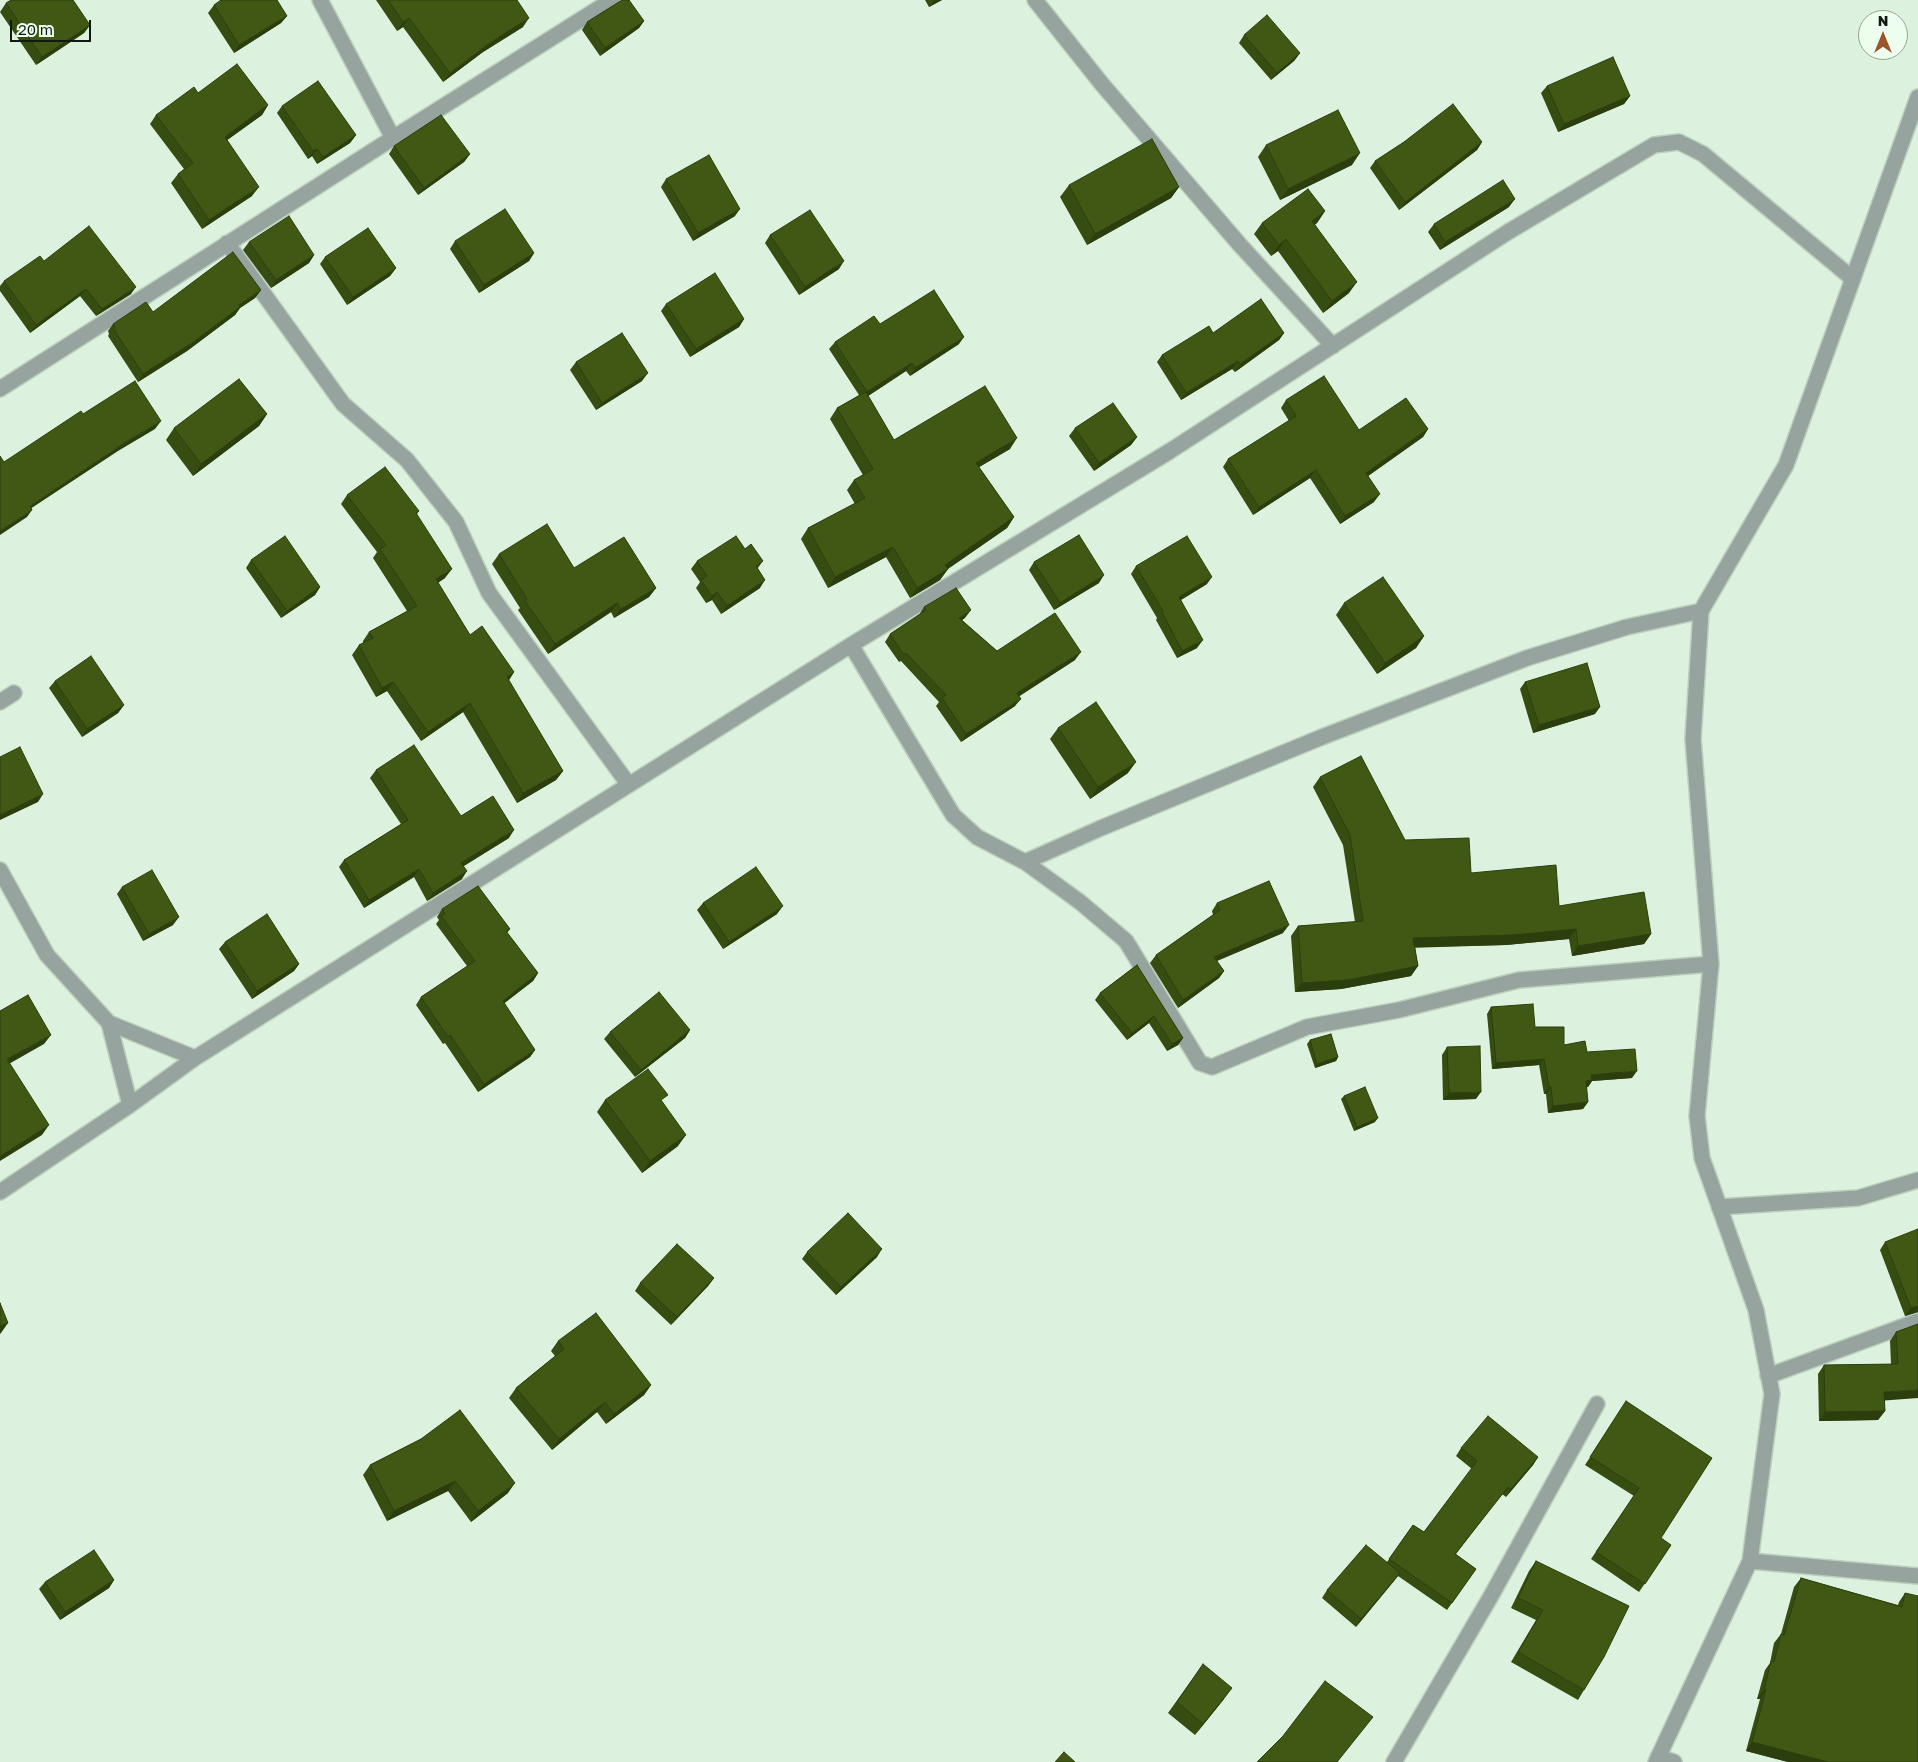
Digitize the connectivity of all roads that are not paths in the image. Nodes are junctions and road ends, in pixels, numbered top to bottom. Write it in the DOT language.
graph roads {
  1 [pos="320,0"];
  2 [pos="612,0"];
  3 [pos="1036,0"];
  4 [pos="1918,97"];
  5 [pos="392,138"];
  6 [pos="227,243"];
  7 [pos="1852,280"];
  8 [pos="1333,346"];
  9 [pos="0,389"];
  10 [pos="1701,611"];
  11 [pos="851,645"];
  12 [pos="14,693"];
  13 [pos="0,702"];
  14 [pos="629,785"];
  15 [pos="1025,862"];
  16 [pos="0,870"];
  17 [pos="1712,964"];
  18 [pos="109,1023"];
  19 [pos="195,1058"];
  20 [pos="130,1105"];
  21 [pos="1918,1180"];
  22 [pos="0,1192"];
  23 [pos="1719,1207"];
  24 [pos="1918,1320"];
  25 [pos="1768,1376"];
  26 [pos="1597,1404"];
  27 [pos="1750,1561"];
  28 [pos="1918,1576"];
  29 [pos="1657,1760"];
  30 [pos="1394,1762"];
  31 [pos="1674,1762"];
  1 -- 5 [label="street"];
  2 -- 5 [label="street"];
  3 -- 8 [label="street"];
  4 -- 7 [label="street"];
  5 -- 6 [label="street"];
  6 -- 9 [label="street"];
  6 -- 14 [label="street"];
  7 -- 8 [label="street"];
  7 -- 10 [label="street"];
  8 -- 11 [label="street"];
  10 -- 15 [label="street"];
  10 -- 17 [label="street"];
  11 -- 14 [label="street"];
  11 -- 15 [label="street"];
  12 -- 13 [label="street"];
  14 -- 19 [label="street"];
  15 -- 17 [label="street"];
  16 -- 18 [label="street"];
  17 -- 23 [label="street"];
  18 -- 19 [label="street"];
  18 -- 20 [label="street"];
  19 -- 20 [label="street"];
  20 -- 22 [label="street"];
  21 -- 23 [label="street"];
  23 -- 25 [label="street"];
  24 -- 25 [label="street"];
  25 -- 27 [label="street"];
  26 -- 30 [label="street"];
  27 -- 28 [label="street"];
  27 -- 29 [label="street"];
  29 -- 31 [label="street"];
}
